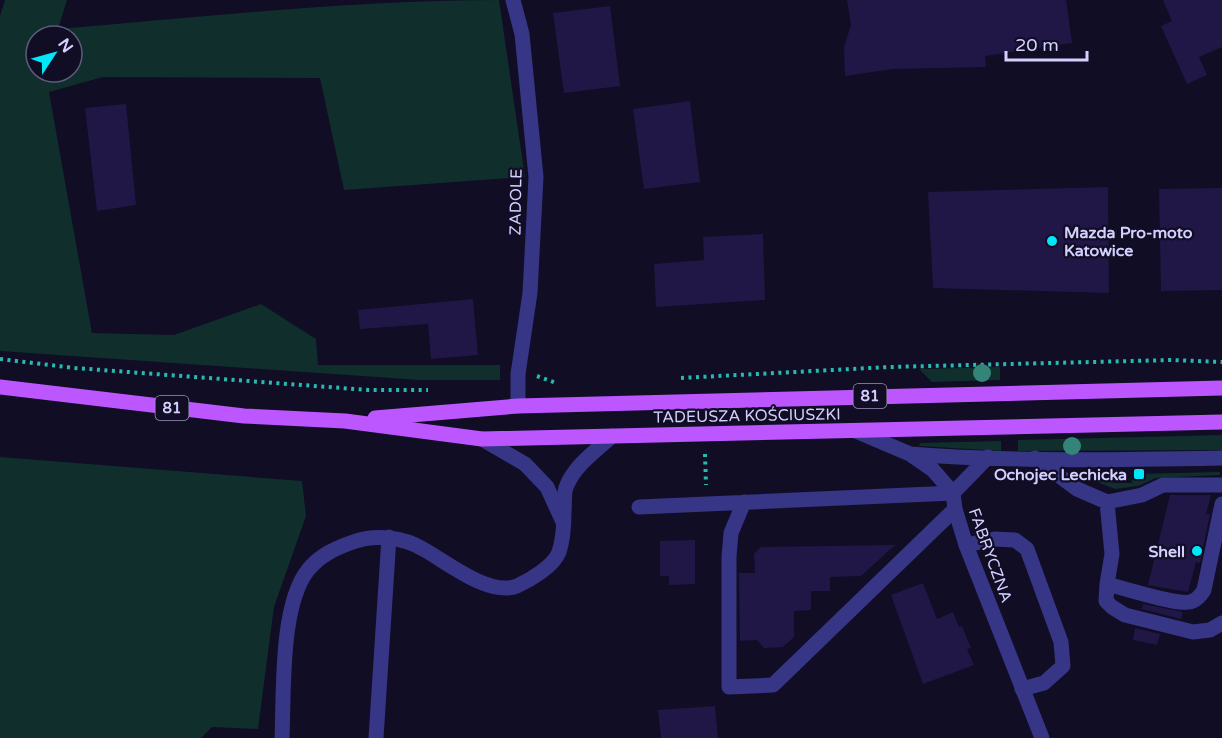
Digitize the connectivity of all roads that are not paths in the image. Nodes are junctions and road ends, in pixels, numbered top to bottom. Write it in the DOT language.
graph roads {
  1 [pos="513,0"];
  2 [pos="0,387"];
  3 [pos="1222,388"];
  4 [pos="518,406"];
  5 [pos="345,421"];
  6 [pos="1222,422"];
  7 [pos="856,430"];
  8 [pos="612,436"];
  9 [pos="482,439"];
  10 [pos="910,453"];
  11 [pos="988,457"];
  12 [pos="1035,458"];
  13 [pos="1222,458"];
  14 [pos="1222,485"];
  15 [pos="953,493"];
  16 [pos="744,502"];
  17 [pos="1107,502"];
  18 [pos="1222,504"];
  19 [pos="639,507"];
  20 [pos="955,509"];
  21 [pos="564,524"];
  22 [pos="389,537"];
  23 [pos="966,545"];
  24 [pos="1107,584"];
  25 [pos="1222,623"];
  26 [pos="1022,689"];
  27 [pos="282,738"];
  28 [pos="376,738"];
  29 [pos="1042,738"];
  1 -- 4 [label="street, ZADOLE"];
  2 -- 5 [label="main road, TADEUSZA KOŚCIUSZKI / 81"];
  3 -- 4 [label="main road, TADEUSZA KOŚCIUSZKI / 81"];
  4 -- 5 [label="main road, TADEUSZA KOŚCIUSZKI / 81"];
  5 -- 9 [label="main road, TADEUSZA KOŚCIUSZKI / 81"];
  6 -- 7 [label="main road, TADEUSZA KOŚCIUSZKI / 81"];
  7 -- 8 [label="main road, TADEUSZA KOŚCIUSZKI / 81"];
  7 -- 10 [label="street, FABRYCZNA"];
  8 -- 9 [label="main road, TADEUSZA KOŚCIUSZKI / 81"];
  8 -- 21 [label="street"];
  9 -- 21 [label="street"];
  10 -- 11 [label="street"];
  10 -- 15 [label="street, FABRYCZNA"];
  11 -- 12 [label="street"];
  11 -- 15 [label="street"];
  12 -- 13 [label="street"];
  12 -- 17 [label="street"];
  14 -- 17 [label="street"];
  15 -- 16 [label="street"];
  15 -- 20 [label="street, FABRYCZNA"];
  16 -- 19 [label="street"];
  16 -- 20 [label="street"];
  17 -- 24 [label="street"];
  18 -- 24 [label="street"];
  20 -- 23 [label="street, FABRYCZNA"];
  21 -- 22 [label="street"];
  22 -- 27 [label="street"];
  22 -- 28 [label="street"];
  23 -- 26 [label="street, FABRYCZNA"];
  23 -- 26 [label="street"];
  24 -- 25 [label="street"];
  26 -- 29 [label="street, FABRYCZNA"];
}
